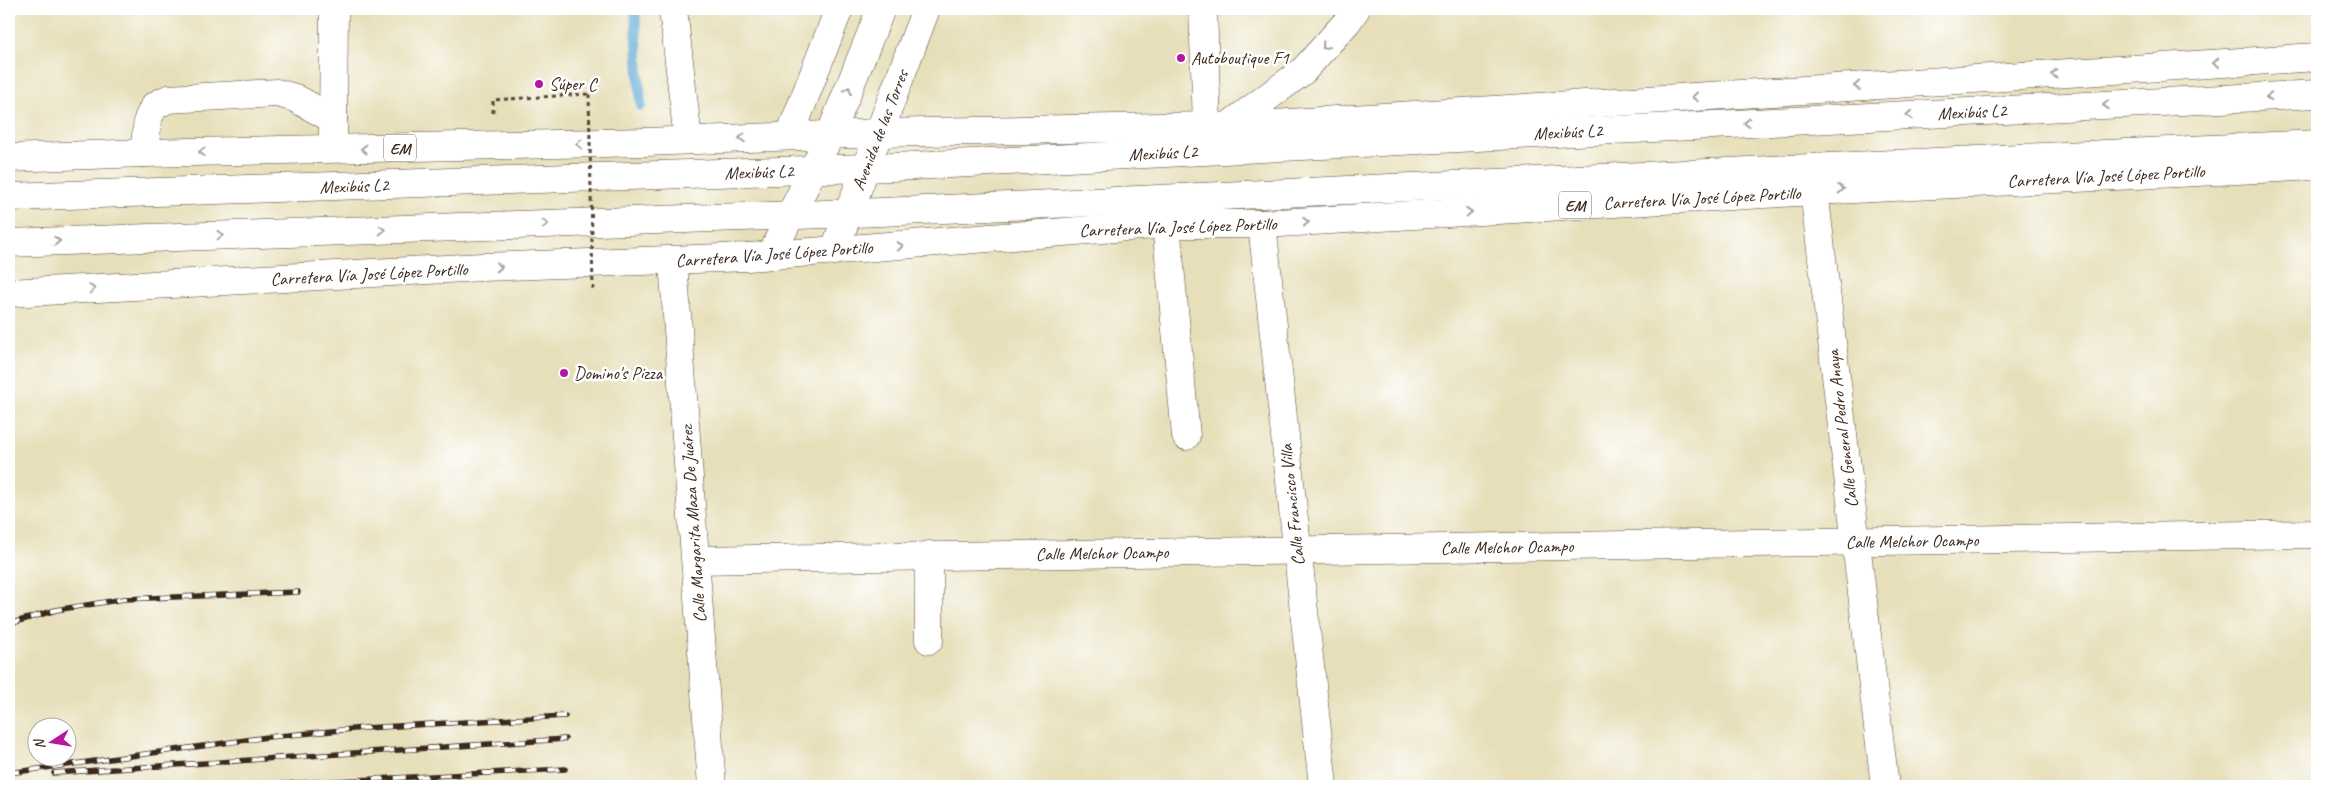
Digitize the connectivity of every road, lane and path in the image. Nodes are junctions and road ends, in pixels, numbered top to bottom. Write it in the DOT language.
graph roads {
  1 [pos="334,9"];
  2 [pos="673,9"];
  3 [pos="839,9"];
  4 [pos="881,9"];
  5 [pos="926,9"];
  6 [pos="1203,9"];
  7 [pos="1356,9"];
  8 [pos="2317,57"];
  9 [pos="2317,94"];
  10 [pos="333,119"];
  11 [pos="1217,126"];
  12 [pos="879,132"];
  13 [pos="790,135"];
  14 [pos="830,135"];
  15 [pos="688,140"];
  16 [pos="2317,144"];
  17 [pos="494,146"];
  18 [pos="332,150"];
  19 [pos="144,153"];
  20 [pos="9,158"];
  21 [pos="2317,166"];
  22 [pos="866,168"];
  23 [pos="813,170"];
  24 [pos="1814,191"];
  25 [pos="9,198"];
  26 [pos="849,213"];
  27 [pos="792,216"];
  28 [pos="1166,224"];
  29 [pos="1262,224"];
  30 [pos="9,243"];
  31 [pos="834,251"];
  32 [pos="771,255"];
  33 [pos="673,262"];
  34 [pos="593,289"];
  35 [pos="9,293"];
  36 [pos="1186,436"];
  37 [pos="2317,534"];
  38 [pos="1856,542"];
  39 [pos="1296,551"];
  40 [pos="929,555"];
  41 [pos="696,560"];
  42 [pos="929,640"];
  43 [pos="712,786"];
  44 [pos="1323,786"];
  45 [pos="1886,786"];
  1 -- 10 [label="main road"];
  2 -- 15 [label="main road"];
  3 -- 13 [label="main road"];
  14 -- 4 [label="main road, one-way"];
  5 -- 12 [label="main road, Avenida de las Torres"];
  6 -- 11 [label="main road"];
  7 -- 11 [label="main road, one-way"];
  8 -- 11 [label="main road, EM, one-way"];
  9 -- 22 [label="main road, Mexibús L2, one-way"];
  10 -- 18 [label="main road"];
  10 -- 19 [label="main road"];
  11 -- 12 [label="main road, EM"];
  12 -- 14 [label="main road, EM"];
  12 -- 22 [label="main road, Avenida de las Torres"];
  13 -- 14 [label="main road, EM"];
  13 -- 15 [label="main road, EM, one-way"];
  14 -- 23 [label="main road"];
  15 -- 17 [label="main road, EM, one-way"];
  16 -- 26 [label="main road"];
  17 -- 18 [label="main road, EM, one-way"];
  17 -- 34 [label="path, bridge"];
  18 -- 19 [label="main road, EM, one-way"];
  19 -- 20 [label="main road, EM"];
  24 -- 21 [label="main road, Carretera Vía José López Portillo / EM, one-way"];
  22 -- 23 [label="main road, Mexibús L2"];
  22 -- 26 [label="main road, Avenida de las Torres"];
  23 -- 25 [label="main road, Mexibús L2"];
  23 -- 27 [label="main road"];
  29 -- 24 [label="main road, Carretera Vía José López Portillo / EM, one-way"];
  24 -- 38 [label="main road, Calle General Pedro Anaya"];
  26 -- 27 [label="main road"];
  26 -- 31 [label="main road, Avenida de las Torres"];
  30 -- 27 [label="main road, one-way"];
  27 -- 32 [label="main road"];
  28 -- 29 [label="main road, Carretera Vía José López Portillo / EM"];
  31 -- 28 [label="main road, Carretera Vía José López Portillo / EM, one-way"];
  28 -- 36 [label="main road"];
  29 -- 39 [label="main road, Calle Francisco Villa"];
  31 -- 32 [label="main road, Carretera Vía José López Portillo / EM"];
  32 -- 33 [label="main road, Carretera Vía José López Portillo / EM"];
  35 -- 33 [label="main road, Carretera Vía José López Portillo / EM, one-way"];
  33 -- 41 [label="main road, Calle Margarita Maza De Juárez"];
  37 -- 38 [label="main road, Calle Melchor Ocampo"];
  38 -- 39 [label="main road, Calle Melchor Ocampo"];
  38 -- 45 [label="main road, Calle General Pedro Anaya"];
  39 -- 40 [label="main road, Calle Melchor Ocampo"];
  39 -- 44 [label="main road, Calle Francisco Villa"];
  40 -- 41 [label="main road, Calle Melchor Ocampo"];
  40 -- 42 [label="main road"];
  41 -- 43 [label="main road, Calle Margarita Maza De Juárez"];
}
